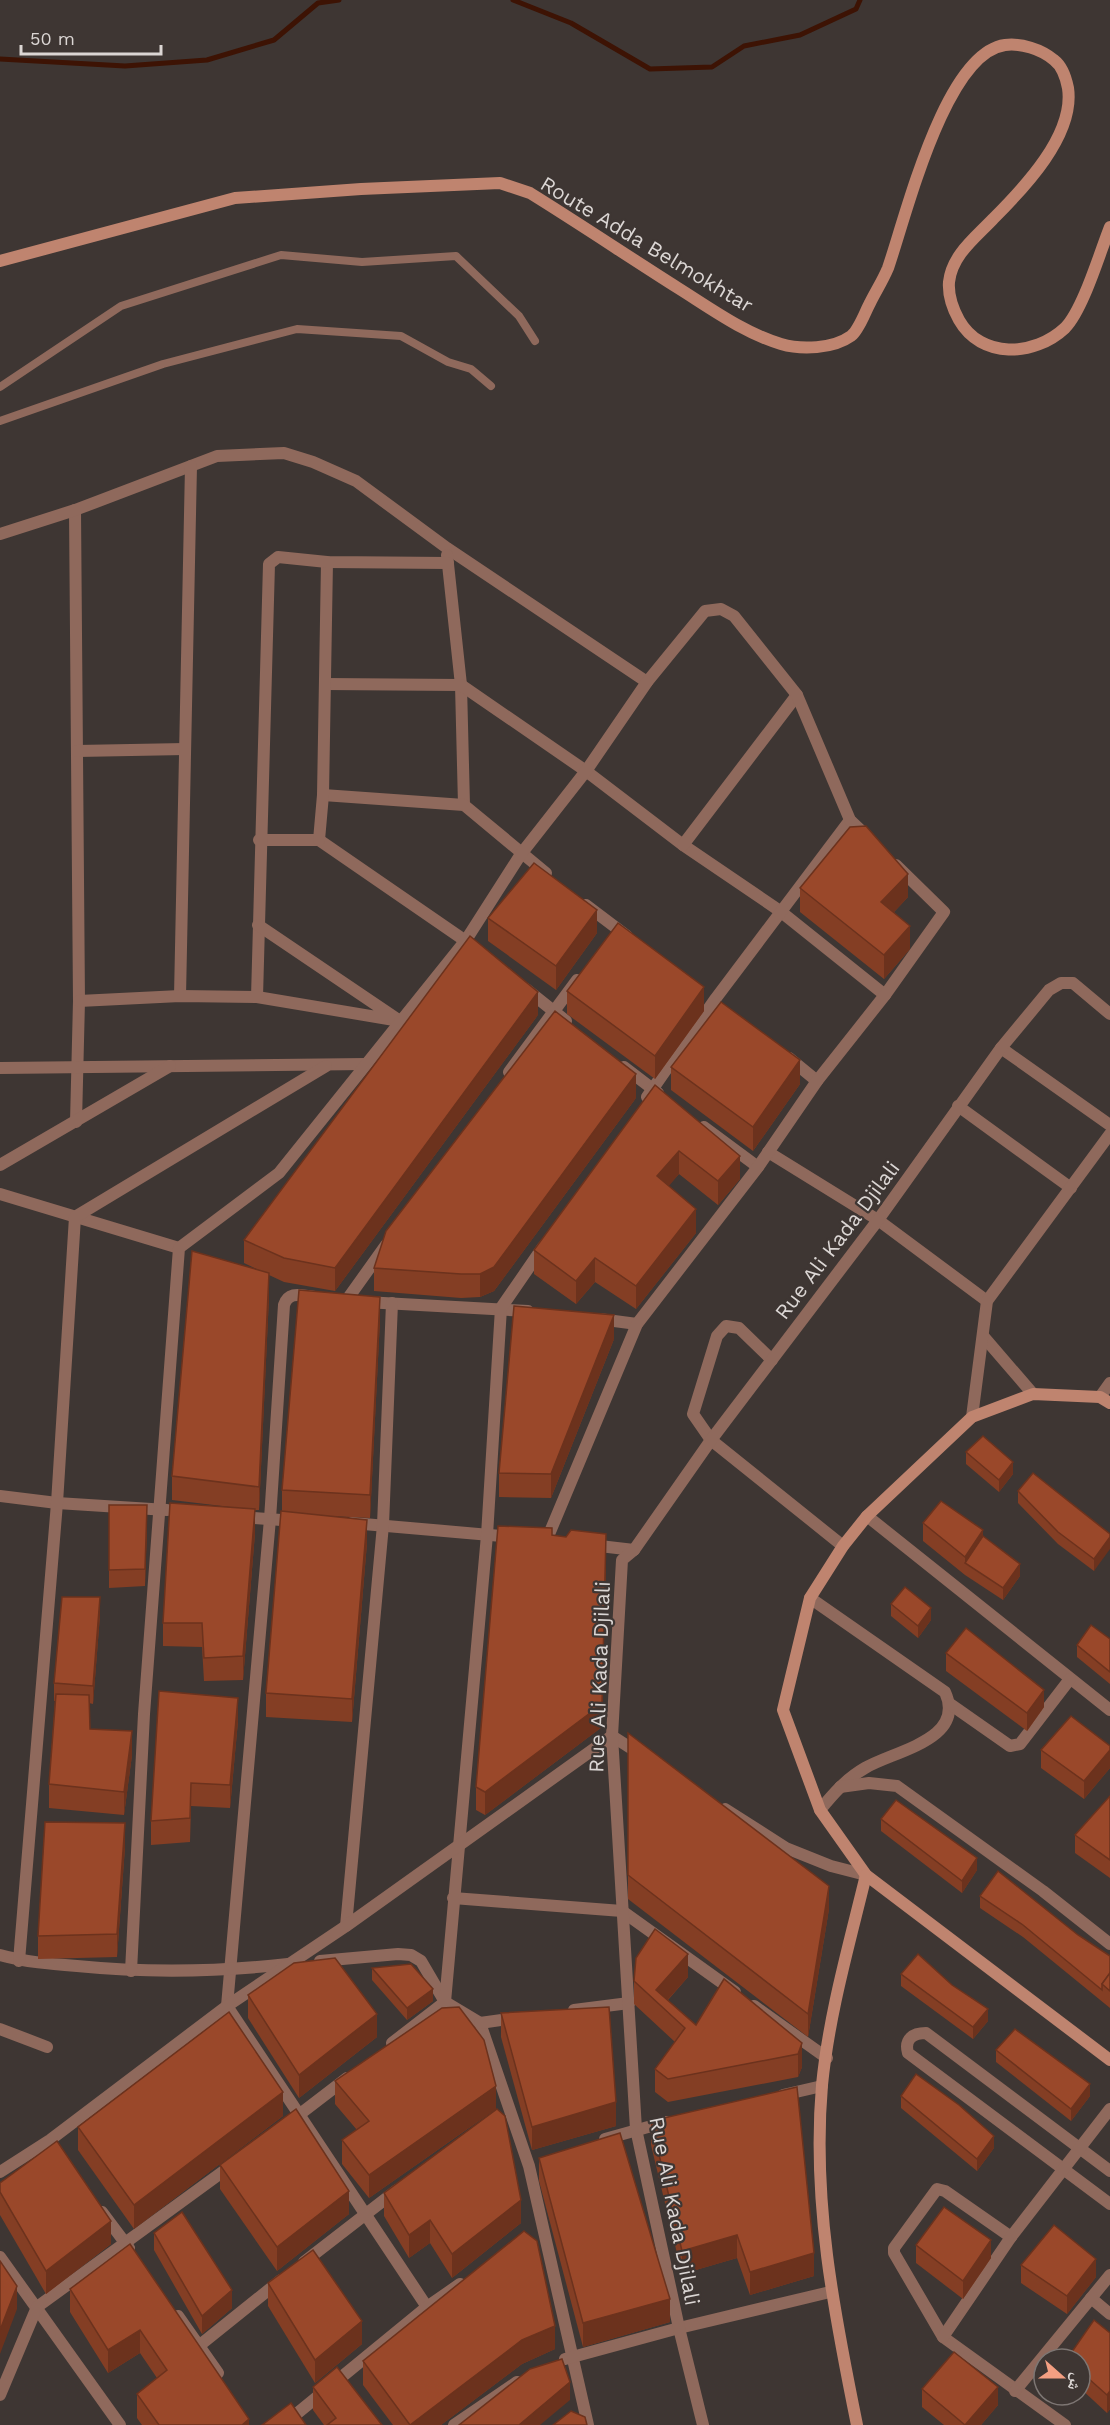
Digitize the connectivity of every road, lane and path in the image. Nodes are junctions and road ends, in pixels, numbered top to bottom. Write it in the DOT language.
graph roads {
  1 [pos="1110,227"];
  2 [pos="0,261"];
  3 [pos="535,341"];
  4 [pos="491,386"];
  5 [pos="0,387"];
  6 [pos="0,421"];
  7 [pos="191,466"];
  8 [pos="75,510"];
  9 [pos="0,534"];
  10 [pos="447,548"];
  11 [pos="327,562"];
  12 [pos="448,563"];
  13 [pos="646,682"];
  14 [pos="325,684"];
  15 [pos="461,685"];
  16 [pos="797,694"];
  17 [pos="185,749"];
  18 [pos="77,751"];
  19 [pos="585,771"];
  20 [pos="323,795"];
  21 [pos="464,805"];
  22 [pos="850,820"];
  23 [pos="260,840"];
  24 [pos="319,840"];
  25 [pos="683,845"];
  26 [pos="521,854"];
  27 [pos="556,881"];
  28 [pos="573,895"];
  29 [pos="780,911"];
  30 [pos="258,925"];
  31 [pos="466,940"];
  32 [pos="634,941"];
  33 [pos="483,954"];
  34 [pos="588,965"];
  35 [pos="518,982"];
  36 [pos="885,995"];
  37 [pos="180,996"];
  38 [pos="257,997"];
  39 [pos="79,1001"];
  40 [pos="553,1010"];
  41 [pos="1110,1014"];
  42 [pos="400,1021"];
  43 [pos="580,1032"];
  44 [pos="1000,1047"];
  45 [pos="780,1050"];
  46 [pos="616,1061"];
  47 [pos="174,1064"];
  48 [pos="366,1064"];
  49 [pos="326,1066"];
  50 [pos="0,1068"];
  51 [pos="76,1069"];
  52 [pos="505,1078"];
  53 [pos="817,1080"];
  54 [pos="652,1089"];
  55 [pos="672,1103"];
  56 [pos="958,1106"];
  57 [pos="639,1108"];
  58 [pos="691,1118"];
  59 [pos="76,1122"];
  60 [pos="1110,1125"];
  61 [pos="1110,1134"];
  62 [pos="768,1152"];
  63 [pos="0,1165"];
  64 [pos="758,1167"];
  65 [pos="1071,1188"];
  66 [pos="0,1194"];
  67 [pos="75,1217"];
  68 [pos="878,1220"];
  69 [pos="554,1232"];
  70 [pos="394,1234"];
  71 [pos="179,1248"];
  72 [pos="335,1300"];
  73 [pos="987,1302"];
  74 [pos="392,1304"];
  75 [pos="501,1308"];
  76 [pos="546,1313"];
  77 [pos="580,1317"];
  78 [pos="637,1324"];
  79 [pos="983,1336"];
  80 [pos="772,1360"];
  81 [pos="1110,1383"];
  82 [pos="1033,1394"];
  83 [pos="1105,1400"];
  84 [pos="972,1417"];
  85 [pos="711,1440"];
  86 [pos="0,1496"];
  87 [pos="57,1503"];
  88 [pos="160,1510"];
  89 [pos="182,1512"];
  90 [pos="226,1515"];
  91 [pos="867,1516"];
  92 [pos="270,1519"];
  93 [pos="304,1521"];
  94 [pos="338,1523"];
  95 [pos="383,1525"];
  96 [pos="487,1535"];
  97 [pos="579,1543"];
  98 [pos="843,1546"];
  99 [pos="634,1550"];
  100 [pos="810,1598"];
  101 [pos="1070,1679"];
  102 [pos="950,1704"];
  103 [pos="1110,1710"];
  104 [pos="612,1736"];
  105 [pos="651,1761"];
  106 [pos="839,1787"];
  107 [pos="718,1804"];
  108 [pos="820,1810"];
  109 [pos="458,1845"];
  110 [pos="866,1875"];
  111 [pos="453,1898"];
  112 [pos="622,1911"];
  113 [pos="346,1926"];
  114 [pos="1107,1936"];
  115 [pos="0,1955"];
  116 [pos="20,1961"];
  117 [pos="291,1963"];
  118 [pos="131,1971"];
  119 [pos="231,1971"];
  120 [pos="445,2001"];
  121 [pos="629,2003"];
  122 [pos="227,2006"];
  123 [pos="560,2012"];
  124 [pos="526,2017"];
  125 [pos="480,2023"];
  126 [pos="0,2029"];
  127 [pos="47,2047"];
  128 [pos="381,2051"];
  129 [pos="827,2058"];
  130 [pos="1110,2060"];
  131 [pos="354,2073"];
  132 [pos="822,2086"];
  133 [pos="776,2097"];
  134 [pos="1110,2109"];
  135 [pos="300,2115"];
  136 [pos="682,2118"];
  137 [pos="636,2129"];
  138 [pos="272,2135"];
  139 [pos="593,2144"];
  140 [pos="1081,2148"];
  141 [pos="245,2156"];
  142 [pos="1064,2168"];
  143 [pos="1110,2171"];
  144 [pos="0,2172"];
  145 [pos="404,2185"];
  146 [pos="1110,2204"];
  147 [pos="98,2206"];
  148 [pos="366,2212"];
  149 [pos="1011,2236"];
  150 [pos="125,2243"];
  151 [pos="0,2257"];
  152 [pos="139,2262"];
  153 [pos="475,2274"];
  154 [pos="1110,2275"];
  155 [pos="830,2292"];
  156 [pos="1091,2298"];
  157 [pos="37,2307"];
  158 [pos="427,2307"];
  159 [pos="173,2308"];
  160 [pos="1110,2314"];
  161 [pos="679,2328"];
  162 [pos="943,2337"];
  163 [pos="200,2345"];
  164 [pos="572,2357"];
  165 [pos="553,2365"];
  166 [pos="525,2377"];
  167 [pos="225,2385"];
  168 [pos="1015,2391"];
  169 [pos="0,2395"];
  170 [pos="120,2425"];
  171 [pos="284,2425"];
  172 [pos="453,2425"];
  173 [pos="588,2425"];
  174 [pos="704,2425"];
  175 [pos="857,2425"];
  176 [pos="1065,2425"];
  1 -- 2 [label="main road, Route Adda Belmokhtar"];
  3 -- 5 [label="lane"];
  4 -- 6 [label="lane"];
  7 -- 8 [label="street"];
  7 -- 10 [label="street"];
  7 -- 17 [label="street"];
  8 -- 9 [label="street"];
  8 -- 18 [label="street"];
  10 -- 12 [label="street"];
  10 -- 13 [label="street"];
  11 -- 12 [label="street"];
  11 -- 14 [label="street"];
  11 -- 23 [label="street"];
  12 -- 15 [label="street"];
  13 -- 16 [label="street"];
  13 -- 19 [label="street"];
  14 -- 15 [label="street"];
  14 -- 20 [label="street"];
  15 -- 19 [label="street"];
  15 -- 21 [label="street"];
  16 -- 22 [label="street"];
  16 -- 25 [label="street"];
  17 -- 18 [label="street"];
  17 -- 37 [label="street"];
  18 -- 39 [label="street"];
  19 -- 25 [label="street"];
  19 -- 26 [label="street"];
  20 -- 21 [label="street"];
  20 -- 24 [label="street"];
  21 -- 26 [label="street"];
  22 -- 29 [label="street"];
  22 -- 36 [label="street"];
  23 -- 24 [label="street"];
  23 -- 30 [label="street"];
  24 -- 31 [label="street"];
  25 -- 29 [label="street"];
  26 -- 27 [label="street"];
  26 -- 31 [label="street"];
  28 -- 32 [label="street"];
  29 -- 36 [label="street"];
  29 -- 54 [label="street"];
  30 -- 38 [label="street"];
  30 -- 42 [label="street"];
  31 -- 33 [label="street"];
  31 -- 42 [label="street"];
  34 -- 40 [label="street"];
  35 -- 40 [label="street"];
  36 -- 53 [label="street"];
  37 -- 38 [label="street"];
  37 -- 39 [label="street"];
  38 -- 42 [label="street"];
  39 -- 51 [label="street"];
  40 -- 43 [label="street"];
  40 -- 52 [label="street"];
  41 -- 44 [label="street, Rue Ali Kada Djilali"];
  42 -- 48 [label="street"];
  44 -- 56 [label="street, Rue Ali Kada Djilali"];
  44 -- 60 [label="street"];
  45 -- 53 [label="street"];
  46 -- 54 [label="street"];
  47 -- 49 [label="street"];
  47 -- 51 [label="street"];
  47 -- 59 [label="street"];
  48 -- 49 [label="street"];
  48 -- 71 [label="street"];
  49 -- 67 [label="street"];
  50 -- 51 [label="street"];
  51 -- 59 [label="street"];
  53 -- 62 [label="street"];
  54 -- 55 [label="street"];
  54 -- 57 [label="street"];
  56 -- 65 [label="street"];
  56 -- 68 [label="street, Rue Ali Kada Djilali"];
  58 -- 64 [label="street"];
  59 -- 63 [label="street"];
  61 -- 65 [label="street"];
  62 -- 64 [label="street"];
  62 -- 68 [label="street"];
  64 -- 78 [label="street"];
  65 -- 73 [label="street"];
  66 -- 67 [label="street"];
  67 -- 71 [label="street"];
  67 -- 87 [label="street"];
  68 -- 73 [label="street"];
  68 -- 80 [label="street, Rue Ali Kada Djilali"];
  69 -- 75 [label="street"];
  70 -- 72 [label="street"];
  71 -- 88 [label="street"];
  72 -- 74 [label="street"];
  72 -- 92 [label="street"];
  73 -- 79 [label="street"];
  74 -- 75 [label="street"];
  74 -- 95 [label="street"];
  75 -- 76 [label="street"];
  75 -- 96 [label="street"];
  77 -- 78 [label="street"];
  78 -- 96 [label="street"];
  79 -- 82 [label="street"];
  79 -- 84 [label="street"];
  80 -- 85 [label="street, Rue Ali Kada Djilali"];
  80 -- 85 [label="street"];
  81 -- 83 [label="street"];
  82 -- 83 [label="main road"];
  82 -- 84 [label="main road"];
  84 -- 91 [label="main road"];
  85 -- 98 [label="street"];
  85 -- 99 [label="street, Rue Ali Kada Djilali"];
  86 -- 87 [label="street"];
  87 -- 88 [label="street"];
  87 -- 116 [label="street"];
  88 -- 89 [label="street"];
  88 -- 118 [label="street"];
  90 -- 92 [label="street"];
  91 -- 98 [label="main road"];
  91 -- 101 [label="street"];
  92 -- 93 [label="street"];
  92 -- 119 [label="street"];
  94 -- 95 [label="street"];
  95 -- 96 [label="street"];
  95 -- 113 [label="street"];
  96 -- 109 [label="street"];
  97 -- 99 [label="street"];
  98 -- 100 [label="main road"];
  99 -- 104 [label="street, Rue Ali Kada Djilali"];
  100 -- 102 [label="street"];
  100 -- 108 [label="main road"];
  101 -- 102 [label="street"];
  101 -- 103 [label="street"];
  102 -- 106 [label="street"];
  104 -- 105 [label="street"];
  104 -- 109 [label="street"];
  104 -- 112 [label="street, Rue Ali Kada Djilali"];
  106 -- 108 [label="street"];
  106 -- 114 [label="street"];
  107 -- 110 [label="street"];
  108 -- 110 [label="main road"];
  109 -- 111 [label="street"];
  109 -- 113 [label="street"];
  110 -- 129 [label="main road"];
  110 -- 130 [label="main road"];
  111 -- 112 [label="street"];
  111 -- 120 [label="street"];
  112 -- 121 [label="street, Rue Ali Kada Djilali"];
  112 -- 129 [label="street"];
  113 -- 117 [label="street"];
  115 -- 116 [label="street"];
  116 -- 118 [label="street"];
  117 -- 119 [label="street"];
  117 -- 120 [label="street"];
  117 -- 122 [label="street"];
  118 -- 119 [label="street"];
  119 -- 122 [label="street"];
  120 -- 125 [label="street"];
  120 -- 128 [label="street"];
  121 -- 123 [label="street"];
  121 -- 137 [label="street, Rue Ali Kada Djilali"];
  122 -- 135 [label="street"];
  122 -- 144 [label="street"];
  124 -- 125 [label="street"];
  125 -- 164 [label="street"];
  126 -- 127 [label="street"];
  129 -- 132 [label="main road"];
  131 -- 135 [label="street"];
  132 -- 133 [label="street"];
  132 -- 155 [label="main road"];
  134 -- 140 [label="street"];
  135 -- 138 [label="street"];
  135 -- 148 [label="street"];
  136 -- 137 [label="street"];
  137 -- 139 [label="street"];
  137 -- 161 [label="street, Rue Ali Kada Djilali"];
  140 -- 142 [label="street"];
  140 -- 142 [label="street"];
  140 -- 143 [label="street"];
  141 -- 150 [label="street"];
  142 -- 146 [label="street"];
  142 -- 149 [label="street"];
  145 -- 148 [label="street"];
  147 -- 150 [label="street"];
  148 -- 158 [label="street"];
  148 -- 163 [label="street"];
  149 -- 162 [label="street"];
  149 -- 162 [label="street"];
  150 -- 152 [label="street"];
  150 -- 157 [label="street"];
  151 -- 157 [label="street"];
  153 -- 158 [label="street"];
  154 -- 156 [label="street"];
  155 -- 161 [label="street"];
  155 -- 175 [label="main road"];
  156 -- 160 [label="street"];
  156 -- 168 [label="street"];
  157 -- 169 [label="street"];
  157 -- 170 [label="street"];
  158 -- 171 [label="street"];
  159 -- 163 [label="street"];
  161 -- 164 [label="street"];
  161 -- 174 [label="street, Rue Ali Kada Djilali"];
  162 -- 168 [label="street"];
  163 -- 167 [label="street"];
  164 -- 165 [label="street"];
  164 -- 173 [label="street"];
  166 -- 172 [label="street"];
  168 -- 176 [label="street"];
}
